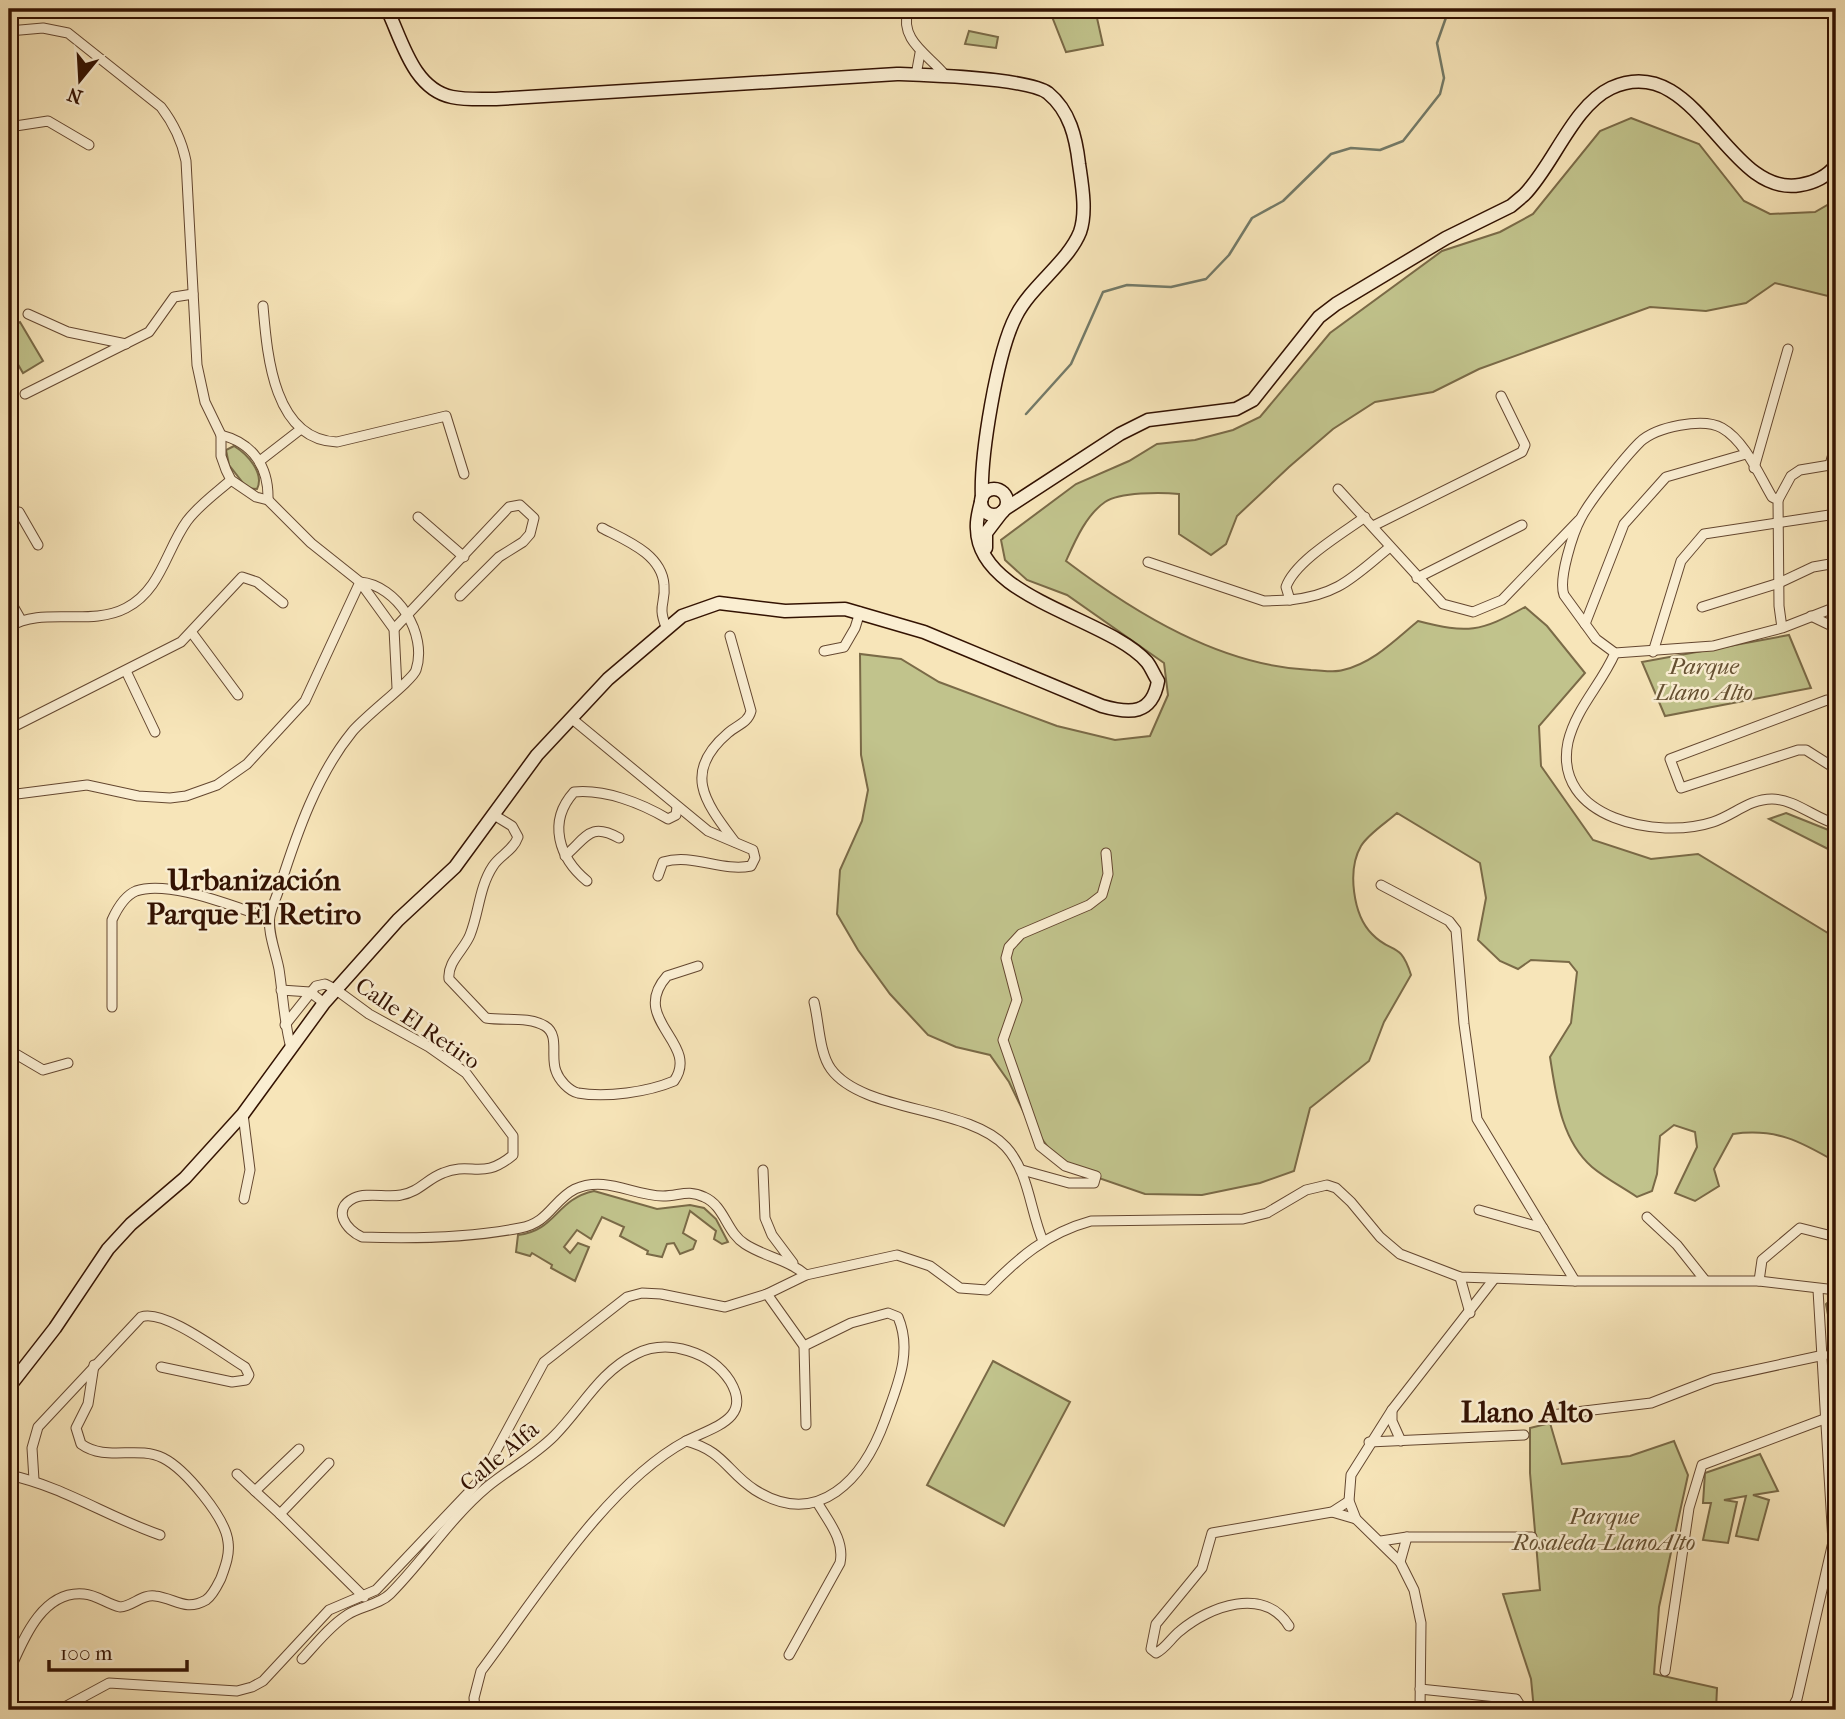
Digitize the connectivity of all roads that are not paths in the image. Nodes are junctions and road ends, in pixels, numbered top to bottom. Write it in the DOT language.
graph roads {
  1 [pos="387,9"];
  2 [pos="908,9"];
  3 [pos="9,31"];
  4 [pos="920,53"];
  5 [pos="916,75"];
  6 [pos="945,75"];
  7 [pos="9,127"];
  8 [pos="89,145"];
  9 [pos="1836,164"];
  10 [pos="193,294"];
  11 [pos="263,306"];
  12 [pos="28,314"];
  13 [pos="127,344"];
  14 [pos="1788,349"];
  15 [pos="25,394"];
  16 [pos="1501,396"];
  17 [pos="301,429"];
  18 [pos="221,435"];
  19 [pos="1836,443"];
  20 [pos="986,448"];
  21 [pos="1746,454"];
  22 [pos="261,460"];
  23 [pos="1833,464"];
  24 [pos="1754,468"];
  25 [pos="464,474"];
  26 [pos="231,480"];
  27 [pos="1338,489"];
  28 [pos="1001,492"];
  29 [pos="1026,497"];
  30 [pos="268,500"];
  31 [pos="982,500"];
  32 [pos="1778,500"];
  33 [pos="1004,510"];
  34 [pos="1836,514"];
  35 [pos="9,515"];
  36 [pos="418,517"];
  37 [pos="1365,517"];
  38 [pos="1581,519"];
  39 [pos="1779,521"];
  40 [pos="1522,525"];
  41 [pos="1373,526"];
  42 [pos="602,528"];
  43 [pos="38,545"];
  44 [pos="1390,547"];
  45 [pos="986,555"];
  46 [pos="464,556"];
  47 [pos="1148,562"];
  48 [pos="1836,564"];
  49 [pos="1417,578"];
  50 [pos="360,582"];
  51 [pos="1779,583"];
  52 [pos="460,596"];
  53 [pos="9,599"];
  54 [pos="1290,600"];
  55 [pos="283,603"];
  56 [pos="1702,607"];
  57 [pos="1836,607"];
  58 [pos="860,612"];
  59 [pos="408,615"];
  60 [pos="1811,616"];
  61 [pos="20,621"];
  62 [pos="1585,624"];
  63 [pos="9,626"];
  64 [pos="666,627"];
  65 [pos="1782,628"];
  66 [pos="1836,628"];
  67 [pos="394,629"];
  68 [pos="192,633"];
  69 [pos="730,636"];
  70 [pos="824,651"];
  71 [pos="1653,652"];
  72 [pos="1615,653"];
  73 [pos="126,671"];
  74 [pos="397,688"];
  75 [pos="238,695"];
  76 [pos="1836,702"];
  77 [pos="571,718"];
  78 [pos="9,729"];
  79 [pos="155,732"];
  80 [pos="1836,769"];
  81 [pos="9,794"];
  82 [pos="677,807"];
  83 [pos="494,815"];
  84 [pos="1836,824"];
  85 [pos="619,838"];
  86 [pos="735,842"];
  87 [pos="1106,853"];
  88 [pos="565,856"];
  89 [pos="658,876"];
  90 [pos="587,881"];
  91 [pos="1381,885"];
  92 [pos="269,918"];
  93 [pos="698,966"];
  94 [pos="281,989"];
  95 [pos="335,989"];
  96 [pos="310,992"];
  97 [pos="814,1002"];
  98 [pos="324,1003"];
  99 [pos="112,1007"];
  100 [pos="285,1025"];
  101 [pos="291,1048"];
  102 [pos="9,1050"];
  103 [pos="68,1063"];
  104 [pos="243,1114"];
  105 [pos="763,1170"];
  106 [pos="1022,1170"];
  107 [pos="244,1199"];
  108 [pos="1479,1210"];
  109 [pos="1647,1217"];
  110 [pos="1543,1228"];
  111 [pos="1836,1237"];
  112 [pos="1043,1241"];
  113 [pos="794,1265"];
  114 [pos="806,1275"];
  115 [pos="1460,1277"];
  116 [pos="1494,1279"];
  117 [pos="1704,1279"];
  118 [pos="1575,1281"];
  119 [pos="1759,1281"];
  120 [pos="1818,1290"];
  121 [pos="1836,1290"];
  122 [pos="767,1294"];
  123 [pos="1470,1313"];
  124 [pos="804,1346"];
  125 [pos="1824,1355"];
  126 [pos="94,1365"];
  127 [pos="161,1367"];
  128 [pos="9,1387"];
  129 [pos="1392,1410"];
  130 [pos="1551,1416"];
  131 [pos="1827,1418"];
  132 [pos="806,1425"];
  133 [pos="1524,1435"];
  134 [pos="687,1441"];
  135 [pos="1401,1441"];
  136 [pos="1369,1442"];
  137 [pos="299,1449"];
  138 [pos="329,1463"];
  139 [pos="237,1474"];
  140 [pos="9,1475"];
  141 [pos="34,1480"];
  142 [pos="255,1491"];
  143 [pos="1349,1501"];
  144 [pos="817,1502"];
  145 [pos="1332,1512"];
  146 [pos="280,1514"];
  147 [pos="1356,1519"];
  148 [pos="160,1535"];
  149 [pos="1407,1537"];
  150 [pos="1532,1537"];
  151 [pos="1381,1541"];
  152 [pos="1400,1562"];
  153 [pos="364,1597"];
  154 [pos="1289,1626"];
  155 [pos="789,1655"];
  156 [pos="302,1659"];
  157 [pos="9,1671"];
  158 [pos="1665,1671"];
  159 [pos="1420,1689"];
  160 [pos="59,1710"];
  161 [pos="475,1710"];
  162 [pos="1420,1710"];
  163 [pos="1523,1710"];
  164 [pos="1791,1710"];
  1 -- 5 [label="street"];
  2 -- 4 [label="street"];
  3 -- 10 [label="street"];
  4 -- 5 [label="street"];
  4 -- 6 [label="street"];
  5 -- 6 [label="street"];
  6 -- 20 [label="street"];
  7 -- 8 [label="street"];
  9 -- 29 [label="street"];
  10 -- 13 [label="street"];
  10 -- 18 [label="street"];
  11 -- 17 [label="street"];
  12 -- 13 [label="street"];
  13 -- 15 [label="street"];
  14 -- 24 [label="street"];
  16 -- 41 [label="street"];
  17 -- 22 [label="street"];
  17 -- 25 [label="street"];
  18 -- 22 [label="street"];
  18 -- 26 [label="street"];
  19 -- 23 [label="street"];
  20 -- 28 [label="street"];
  20 -- 31 [label="street"];
  21 -- 24 [label="street"];
  21 -- 38 [label="street"];
  21 -- 62 [label="street"];
  22 -- 30 [label="street"];
  23 -- 32 [label="street"];
  24 -- 32 [label="street"];
  26 -- 30 [label="street"];
  26 -- 61 [label="street"];
  27 -- 37 [label="street"];
  28 -- 29 [label="street"];
  28 -- 31 [label="street"];
  28 -- 33 [label="street"];
  29 -- 33 [label="street"];
  30 -- 50 [label="street"];
  31 -- 33 [label="street"];
  31 -- 45 [label="street"];
  32 -- 39 [label="street"];
  33 -- 45 [label="street"];
  34 -- 39 [label="street"];
  35 -- 43 [label="street"];
  36 -- 46 [label="street"];
  37 -- 41 [label="street"];
  37 -- 54 [label="street"];
  38 -- 49 [label="street"];
  38 -- 62 [label="street"];
  39 -- 51 [label="street"];
  39 -- 71 [label="street"];
  40 -- 49 [label="street"];
  41 -- 44 [label="street"];
  42 -- 64 [label="street"];
  44 -- 49 [label="street"];
  44 -- 54 [label="street"];
  45 -- 58 [label="street"];
  46 -- 52 [label="street"];
  46 -- 59 [label="street"];
  47 -- 54 [label="street"];
  48 -- 51 [label="street"];
  50 -- 59 [label="street"];
  50 -- 67 [label="street"];
  50 -- 81 [label="street"];
  51 -- 56 [label="street"];
  51 -- 65 [label="street"];
  53 -- 61 [label="street"];
  55 -- 68 [label="street"];
  57 -- 60 [label="street"];
  58 -- 64 [label="street"];
  58 -- 70 [label="street"];
  59 -- 67 [label="street"];
  59 -- 74 [label="street"];
  60 -- 65 [label="street"];
  60 -- 66 [label="street"];
  61 -- 63 [label="street"];
  62 -- 72 [label="street"];
  64 -- 77 [label="street"];
  65 -- 71 [label="street"];
  67 -- 74 [label="street"];
  68 -- 73 [label="street"];
  68 -- 75 [label="street"];
  69 -- 86 [label="street"];
  71 -- 72 [label="street"];
  72 -- 84 [label="street"];
  73 -- 78 [label="street"];
  73 -- 79 [label="street"];
  74 -- 92 [label="street"];
  76 -- 80 [label="street"];
  77 -- 82 [label="street"];
  77 -- 83 [label="street"];
  82 -- 86 [label="street"];
  82 -- 88 [label="street"];
  83 -- 93 [label="street"];
  83 -- 95 [label="street"];
  85 -- 88 [label="street"];
  86 -- 89 [label="street"];
  87 -- 106 [label="street"];
  88 -- 90 [label="street"];
  91 -- 110 [label="street"];
  92 -- 94 [label="street"];
  92 -- 99 [label="street"];
  94 -- 96 [label="street"];
  94 -- 100 [label="street"];
  95 -- 96 [label="street"];
  95 -- 98 [label="street"];
  95 -- 113 [label="street, Calle El Retiro"];
  96 -- 98 [label="street"];
  96 -- 100 [label="street"];
  97 -- 106 [label="street"];
  98 -- 101 [label="street"];
  100 -- 101 [label="street"];
  101 -- 104 [label="street"];
  102 -- 103 [label="street"];
  104 -- 107 [label="street"];
  104 -- 128 [label="street"];
  105 -- 113 [label="street"];
  106 -- 112 [label="street"];
  108 -- 110 [label="street"];
  109 -- 117 [label="street"];
  110 -- 118 [label="street"];
  111 -- 119 [label="street"];
  112 -- 114 [label="street"];
  112 -- 115 [label="street"];
  113 -- 114 [label="street, Calle El Retiro"];
  114 -- 122 [label="street"];
  115 -- 116 [label="street"];
  115 -- 123 [label="street"];
  116 -- 118 [label="street"];
  116 -- 123 [label="street"];
  117 -- 118 [label="street"];
  117 -- 119 [label="street"];
  119 -- 120 [label="street"];
  120 -- 121 [label="street"];
  120 -- 125 [label="street"];
  122 -- 124 [label="street"];
  122 -- 153 [label="street"];
  123 -- 129 [label="street"];
  124 -- 132 [label="street"];
  124 -- 144 [label="street"];
  125 -- 130 [label="street"];
  125 -- 131 [label="street"];
  126 -- 127 [label="street"];
  126 -- 141 [label="street"];
  126 -- 157 [label="street"];
  129 -- 135 [label="street"];
  129 -- 136 [label="street"];
  131 -- 158 [label="street"];
  131 -- 164 [label="street"];
  133 -- 135 [label="street"];
  134 -- 144 [label="street"];
  134 -- 156 [label="street, Calle Alfa"];
  134 -- 161 [label="street"];
  135 -- 136 [label="street"];
  136 -- 143 [label="street"];
  137 -- 142 [label="street"];
  138 -- 146 [label="street"];
  139 -- 142 [label="street"];
  140 -- 141 [label="street"];
  141 -- 148 [label="street"];
  142 -- 146 [label="street"];
  143 -- 145 [label="street"];
  143 -- 147 [label="street"];
  144 -- 155 [label="street"];
  145 -- 147 [label="street"];
  145 -- 154 [label="street"];
  146 -- 153 [label="street"];
  147 -- 151 [label="street"];
  149 -- 150 [label="street"];
  149 -- 151 [label="street"];
  149 -- 152 [label="street"];
  151 -- 152 [label="street"];
  152 -- 159 [label="street"];
  153 -- 160 [label="street"];
  159 -- 162 [label="street"];
  159 -- 163 [label="street"];
}
